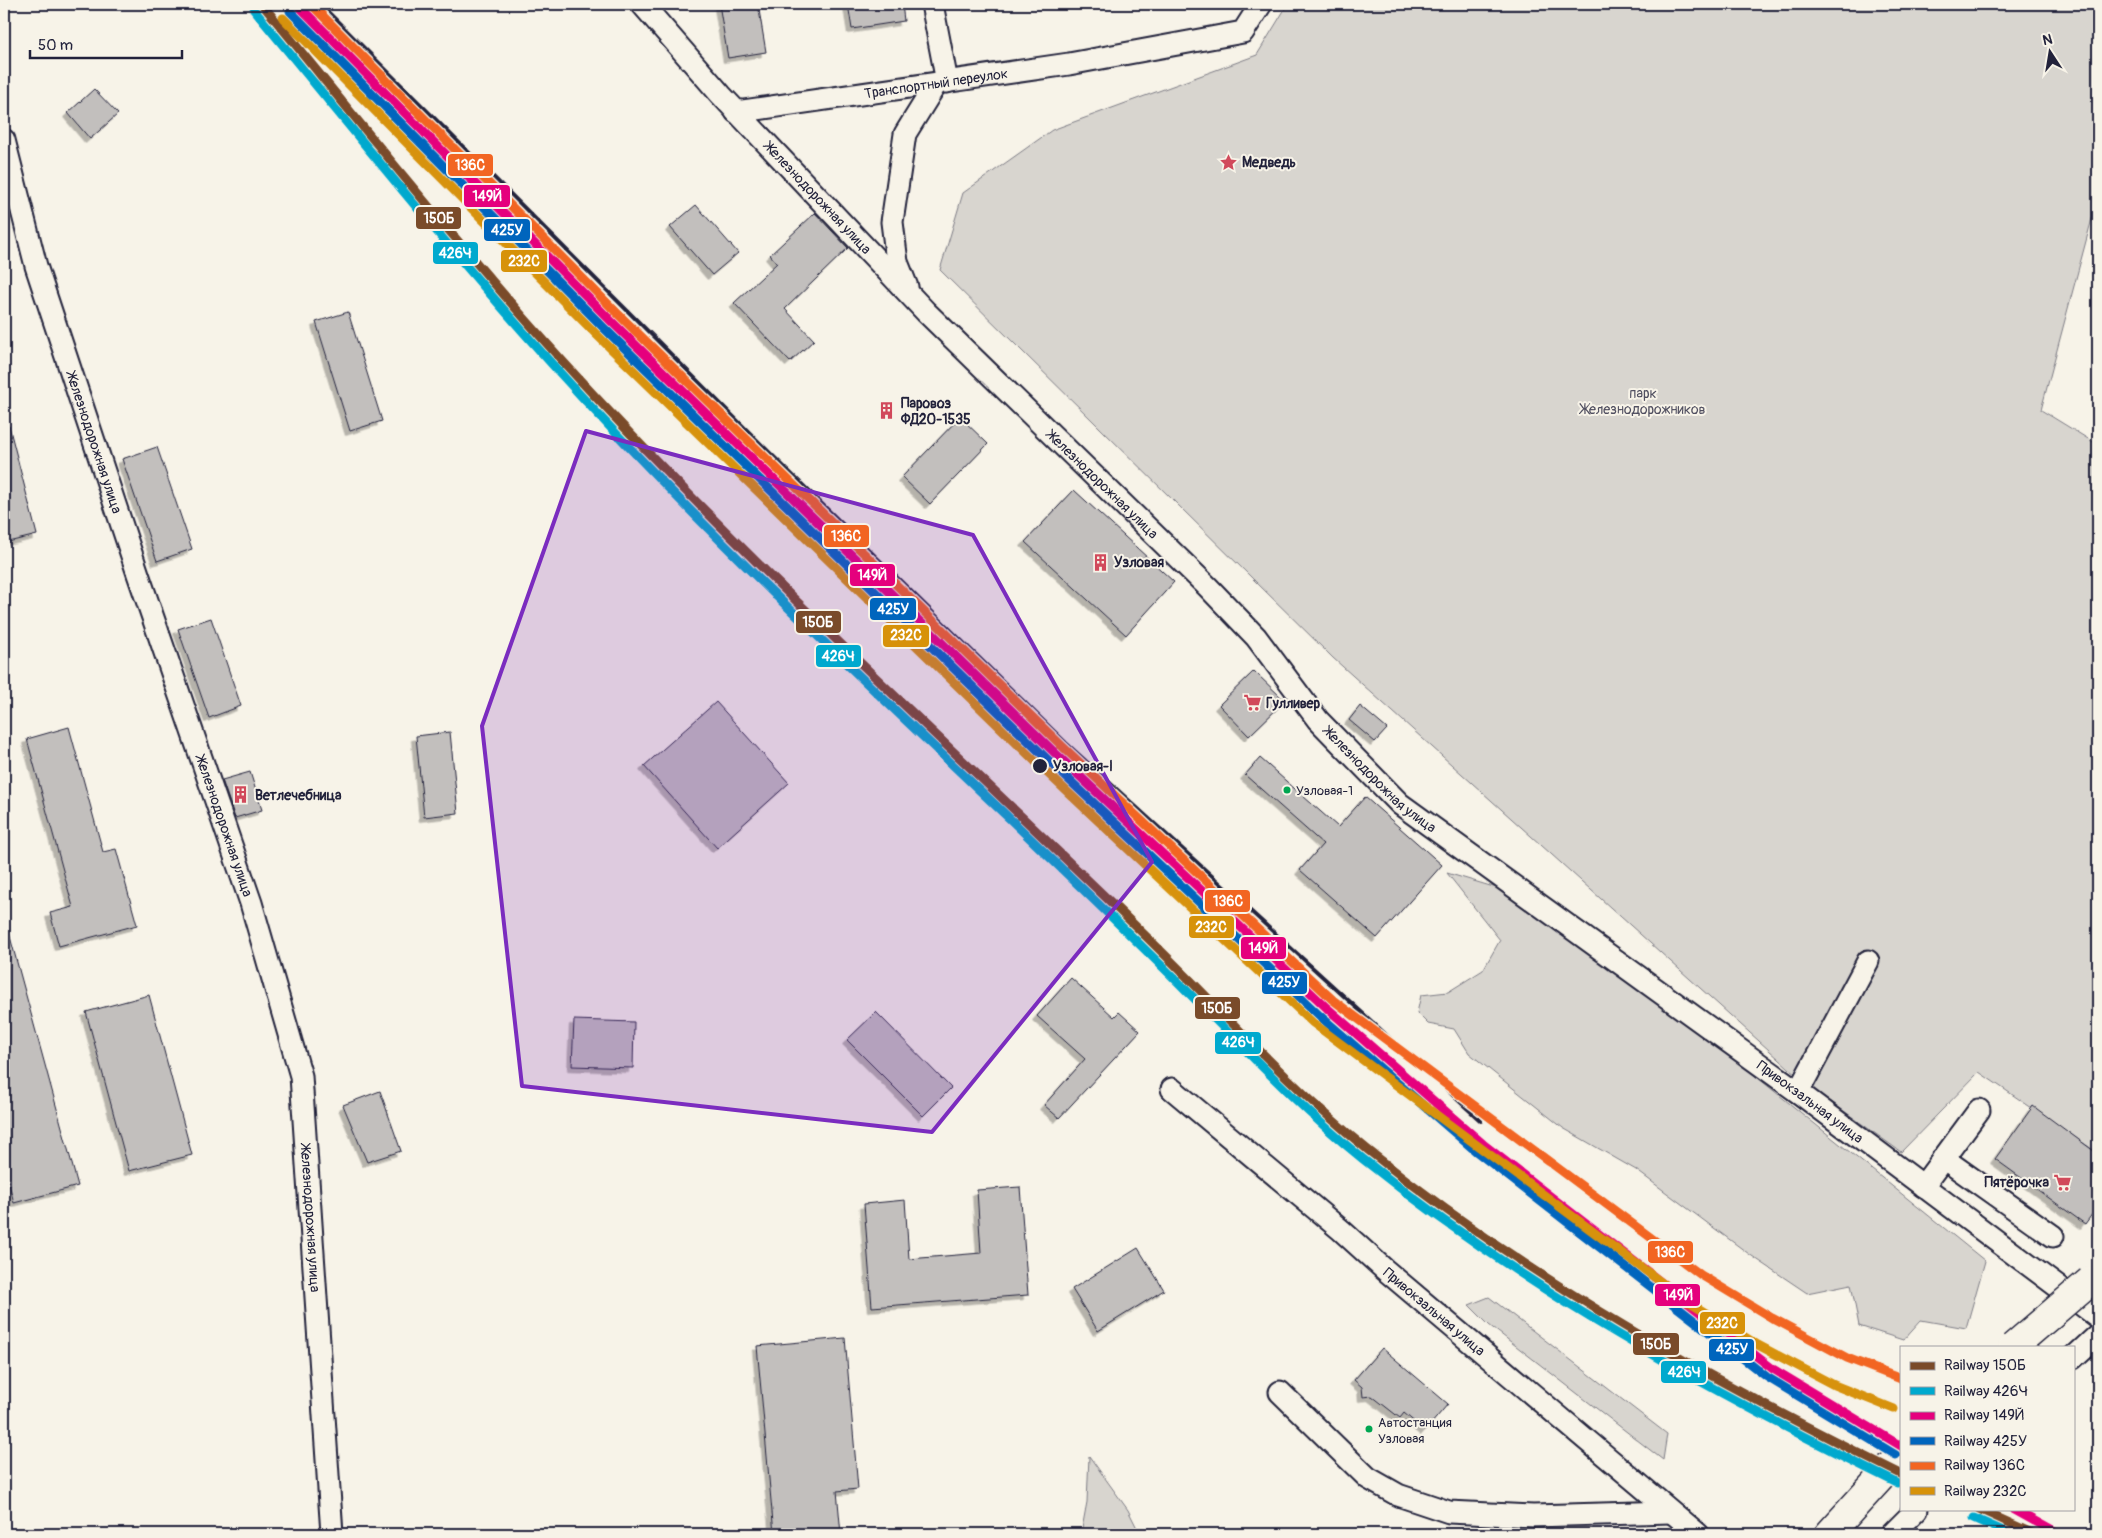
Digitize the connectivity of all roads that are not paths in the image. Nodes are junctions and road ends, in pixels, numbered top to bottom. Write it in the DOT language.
graph roads {
  1 [pos="642,4"];
  2 [pos="932,4"];
  3 [pos="1261,4"];
  4 [pos="942,83"];
  5 [pos="736,112"];
  6 [pos="4,140"];
  7 [pos="910,295"];
  8 [pos="1520,890"];
  9 [pos="1868,961"];
  10 [pos="1172,1088"];
  11 [pos="1798,1092"];
  12 [pos="1979,1110"];
  13 [pos="1943,1158"];
  14 [pos="1923,1186"];
  15 [pos="2053,1236"];
  16 [pos="2094,1277"];
  17 [pos="2098,1317"];
  18 [pos="2098,1335"];
  19 [pos="2014,1346"];
  20 [pos="2074,1357"];
  21 [pos="1280,1392"];
  22 [pos="1900,1456"];
  23 [pos="1916,1510"];
  24 [pos="1670,1512"];
  25 [pos="332,1534"];
  26 [pos="1698,1534"];
  27 [pos="1829,1534"];
  28 [pos="1892,1534"];
  1 -- 5 [label="street"];
  2 -- 4 [label="street"];
  3 -- 4 [label="street, Транспортный переулок"];
  4 -- 5 [label="street, Транспортный переулок"];
  4 -- 7 [label="street"];
  5 -- 7 [label="street, Железнодорожная улица"];
  6 -- 25 [label="street, Железнодорожная улица"];
  7 -- 8 [label="street, Железнодорожная улица"];
  8 -- 11 [label="street, Привокзальная улица"];
  9 -- 11 [label="street"];
  10 -- 24 [label="street, Привокзальная улица"];
  11 -- 14 [label="street, Привокзальная улица"];
  12 -- 13 [label="street"];
  13 -- 14 [label="street"];
  13 -- 15 [label="street"];
  14 -- 17 [label="street, Привокзальная улица"];
  16 -- 19 [label="main road, bridge"];
  18 -- 20 [label="street"];
  21 -- 24 [label="street"];
  22 -- 27 [label="main road"];
  23 -- 28 [label="street"];
  24 -- 26 [label="street, Привокзальная улица"];
}
